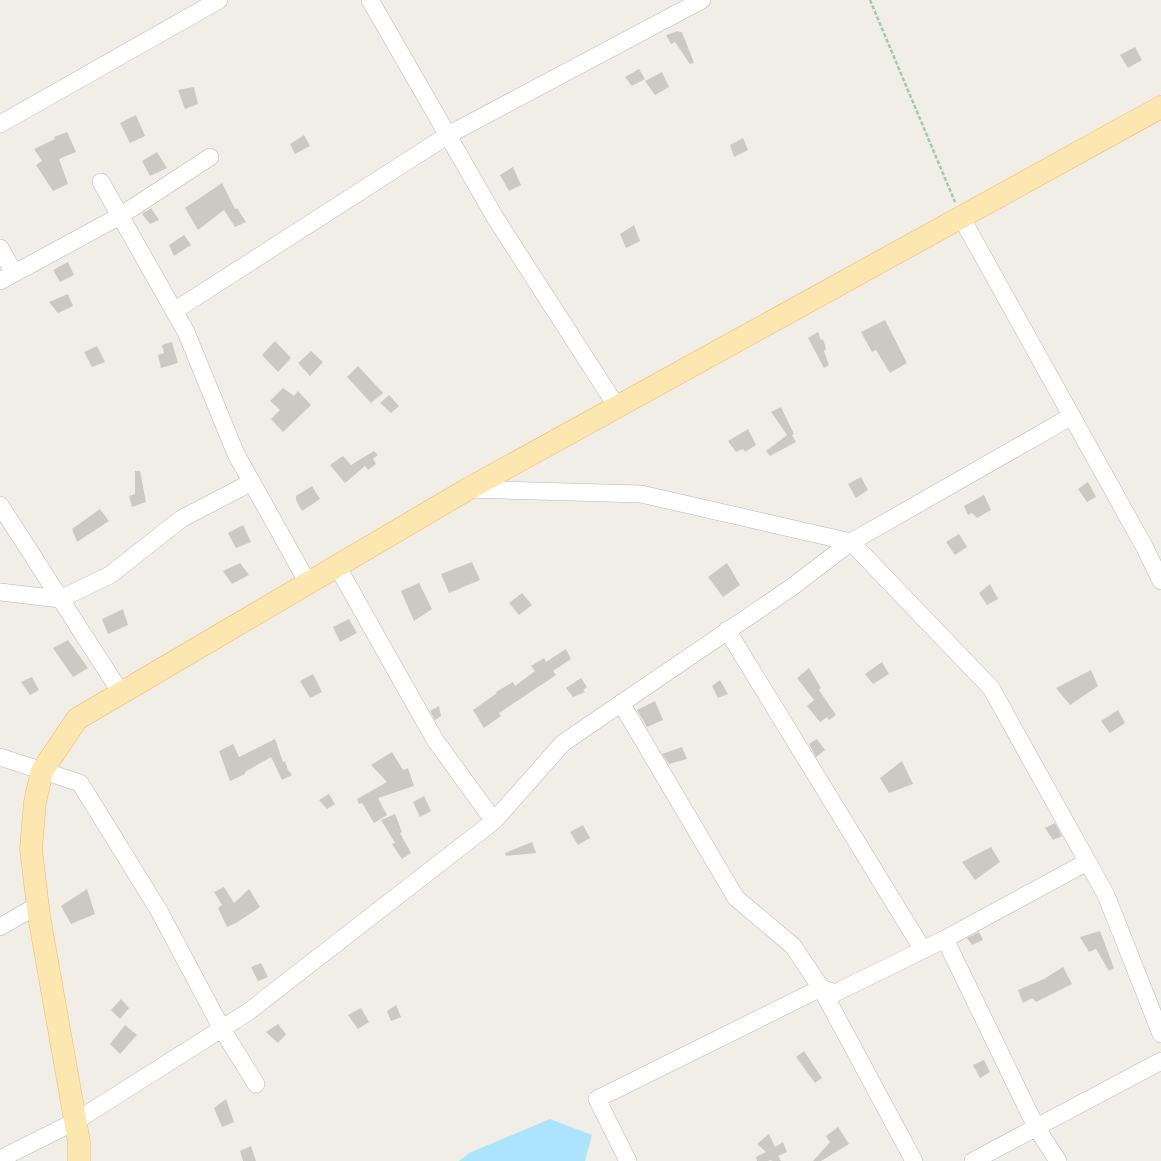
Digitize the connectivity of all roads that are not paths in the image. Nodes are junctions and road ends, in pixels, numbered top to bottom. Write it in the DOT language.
graph roads {
  1 [pos="219,0"];
  2 [pos="370,0"];
  3 [pos="702,0"];
  4 [pos="1161,107"];
  5 [pos="0,124"];
  6 [pos="448,135"];
  7 [pos="210,156"];
  8 [pos="101,182"];
  9 [pos="120,216"];
  10 [pos="961,217"];
  11 [pos="0,248"];
  12 [pos="7,277"];
  13 [pos="174,311"];
  14 [pos="617,407"];
  15 [pos="1072,416"];
  16 [pos="252,482"];
  17 [pos="468,489"];
  18 [pos="0,505"];
  19 [pos="851,542"];
  20 [pos="337,566"];
  21 [pos="1161,581"];
  22 [pos="308,583"];
  23 [pos="0,592"];
  24 [pos="60,599"];
  25 [pos="728,630"];
  26 [pos="121,693"];
  27 [pos="621,703"];
  28 [pos="0,757"];
  29 [pos="42,772"];
  30 [pos="494,821"];
  31 [pos="1087,862"];
  32 [pos="38,905"];
  33 [pos="0,927"];
  34 [pos="945,939"];
  35 [pos="924,950"];
  36 [pos="821,988"];
  37 [pos="222,1029"];
  38 [pos="1161,1034"];
  39 [pos="1161,1061"];
  40 [pos="256,1084"];
  41 [pos="76,1122"];
  42 [pos="1036,1127"];
  43 [pos="0,1159"];
  44 [pos="79,1161"];
  45 [pos="628,1161"];
  46 [pos="914,1161"];
  47 [pos="973,1161"];
  48 [pos="1058,1161"];
  1 -- 5 [label="street"];
  2 -- 6 [label="street"];
  3 -- 6 [label="street"];
  4 -- 10 [label="main road"];
  6 -- 13 [label="street"];
  6 -- 14 [label="street"];
  7 -- 9 [label="street"];
  8 -- 9 [label="street"];
  9 -- 12 [label="street"];
  9 -- 13 [label="street"];
  10 -- 14 [label="main road"];
  10 -- 15 [label="street"];
  11 -- 12 [label="street"];
  13 -- 16 [label="street"];
  14 -- 17 [label="main road"];
  15 -- 19 [label="street"];
  15 -- 21 [label="street"];
  16 -- 22 [label="street"];
  16 -- 24 [label="street"];
  17 -- 19 [label="street"];
  17 -- 20 [label="main road"];
  18 -- 24 [label="street"];
  19 -- 25 [label="street"];
  19 -- 31 [label="street"];
  20 -- 22 [label="main road"];
  20 -- 30 [label="street"];
  22 -- 26 [label="main road"];
  23 -- 24 [label="street"];
  24 -- 26 [label="street"];
  25 -- 27 [label="street"];
  25 -- 35 [label="street"];
  26 -- 29 [label="main road"];
  27 -- 30 [label="street"];
  27 -- 36 [label="street"];
  28 -- 29 [label="street"];
  29 -- 32 [label="main road"];
  29 -- 37 [label="street"];
  30 -- 37 [label="street"];
  31 -- 34 [label="street"];
  31 -- 38 [label="street"];
  32 -- 33 [label="street"];
  32 -- 41 [label="main road"];
  34 -- 35 [label="street"];
  34 -- 42 [label="street"];
  35 -- 36 [label="street"];
  36 -- 45 [label="street"];
  36 -- 46 [label="street"];
  37 -- 40 [label="street"];
  37 -- 41 [label="street"];
  39 -- 42 [label="street"];
  41 -- 43 [label="street"];
  41 -- 44 [label="main road"];
  42 -- 47 [label="street"];
  42 -- 48 [label="street"];
}
